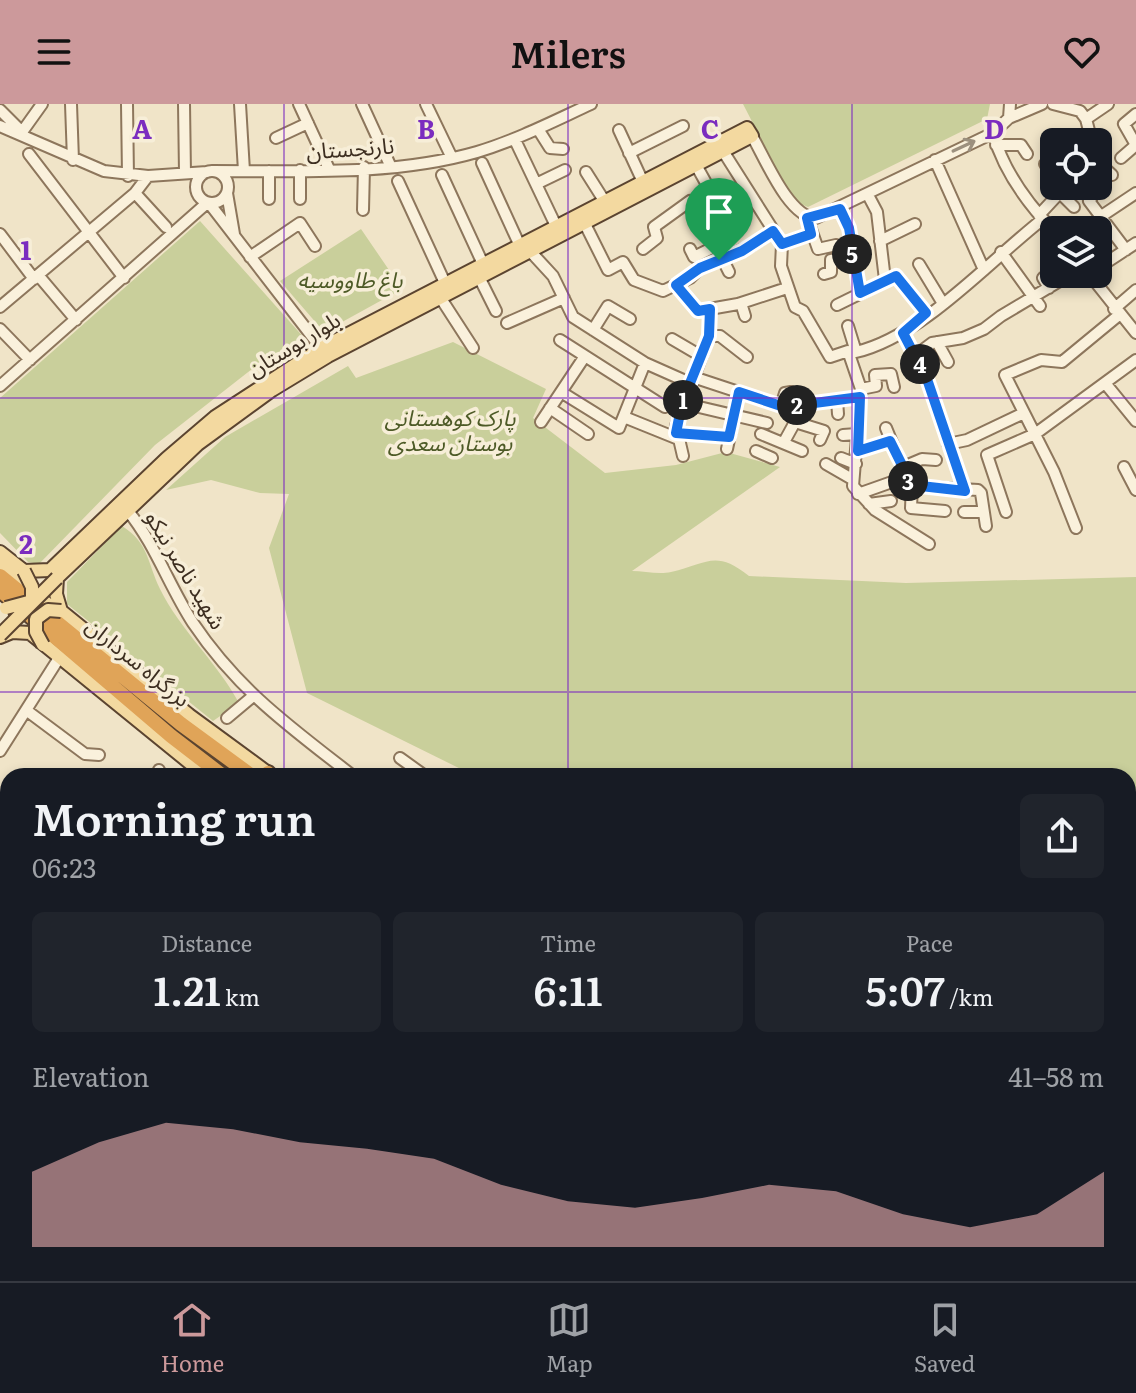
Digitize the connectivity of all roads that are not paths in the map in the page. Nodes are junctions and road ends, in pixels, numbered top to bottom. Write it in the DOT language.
graph roads {
  1 [pos="42,104"];
  2 [pos="299,104"];
  3 [pos="362,104"];
  4 [pos="426,104"];
  5 [pos="591,104"];
  6 [pos="1010,104"];
  7 [pos="1042,104"];
  8 [pos="1053,104"];
  9 [pos="1108,104"];
  10 [pos="240,106"];
  11 [pos="184,107"];
  12 [pos="71,108"];
  13 [pos="127,108"];
  14 [pos="0,110"];
  15 [pos="1136,114"];
  16 [pos="1009,118"];
  17 [pos="1086,119"];
  18 [pos="308,123"];
  19 [pos="0,126"];
  20 [pos="683,126"];
  21 [pos="1088,128"];
  22 [pos="538,129"];
  23 [pos="619,130"];
  24 [pos="749,132"];
  25 [pos="993,133"];
  26 [pos="24,134"];
  27 [pos="276,138"];
  28 [pos="515,140"];
  29 [pos="996,145"];
  30 [pos="1136,145"];
  31 [pos="563,149"];
  32 [pos="723,151"];
  33 [pos="629,153"];
  34 [pos="29,154"];
  35 [pos="1027,154"];
  36 [pos="452,158"];
  37 [pos="1121,158"];
  38 [pos="73,160"];
  39 [pos="935,160"];
  40 [pos="482,163"];
  41 [pos="390,165"];
  42 [pos="696,165"];
  43 [pos="364,167"];
  44 [pos="329,169"];
  45 [pos="300,170"];
  46 [pos="565,170"];
  47 [pos="244,171"];
  48 [pos="269,171"];
  49 [pos="210,172"];
  50 [pos="586,172"];
  51 [pos="182,173"];
  52 [pos="442,175"];
  53 [pos="128,176"];
  54 [pos="148,176"];
  55 [pos="398,181"];
  56 [pos="643,182"];
  57 [pos="536,184"];
  58 [pos="227,191"];
  59 [pos="135,193"];
  60 [pos="1136,193"];
  61 [pos="708,194"];
  62 [pos="868,195"];
  63 [pos="202,197"];
  64 [pos="269,199"];
  65 [pos="300,199"];
  66 [pos="1069,200"];
  67 [pos="605,202"];
  68 [pos="1074,207"];
  69 [pos="840,209"];
  70 [pos="363,210"];
  71 [pos="724,216"];
  72 [pos="1040,216"];
  73 [pos="1102,216"];
  74 [pos="807,218"];
  75 [pos="1040,218"];
  76 [pos="583,219"];
  77 [pos="915,224"];
  78 [pos="166,227"];
  79 [pos="557,228"];
  80 [pos="773,231"];
  81 [pos="90,232"];
  82 [pos="1112,232"];
  83 [pos="0,234"];
  84 [pos="811,234"];
  85 [pos="235,240"];
  86 [pos="699,241"];
  87 [pos="880,241"];
  88 [pos="1136,243"];
  89 [pos="782,244"];
  90 [pos="836,245"];
  91 [pos="315,246"];
  92 [pos="525,248"];
  93 [pos="643,249"];
  94 [pos="690,249"];
  95 [pos="1126,250"];
  96 [pos="704,252"];
  97 [pos="1001,252"];
  98 [pos="852,256"];
  99 [pos="250,257"];
  100 [pos="726,257"];
  101 [pos="1112,259"];
  102 [pos="919,264"];
  103 [pos="733,270"];
  104 [pos="984,270"];
  105 [pos="481,271"];
  106 [pos="824,274"];
  107 [pos="36,277"];
  108 [pos="124,278"];
  109 [pos="885,280"];
  110 [pos="445,283"];
  111 [pos="676,285"];
  112 [pos="787,288"];
  113 [pos="1051,288"];
  114 [pos="1099,288"];
  115 [pos="1136,290"];
  116 [pos="860,293"];
  117 [pos="440,297"];
  118 [pos="564,298"];
  119 [pos="423,300"];
  120 [pos="1038,301"];
  121 [pos="942,302"];
  122 [pos="741,303"];
  123 [pos="837,305"];
  124 [pos="0,307"];
  125 [pos="710,309"];
  126 [pos="496,311"];
  127 [pos="1117,312"];
  128 [pos="926,313"];
  129 [pos="745,316"];
  130 [pos="630,319"];
  131 [pos="76,320"];
  132 [pos="507,323"];
  133 [pos="848,326"];
  134 [pos="0,329"];
  135 [pos="593,330"];
  136 [pos="903,333"];
  137 [pos="1136,333"];
  138 [pos="709,336"];
  139 [pos="672,339"];
  140 [pos="560,340"];
  141 [pos="937,342"];
  142 [pos="1107,343"];
  143 [pos="1081,344"];
  144 [pos="473,348"];
  145 [pos="324,352"];
  146 [pos="916,355"];
  147 [pos="585,356"];
  148 [pos="701,356"];
  149 [pos="747,357"];
  150 [pos="30,360"];
  151 [pos="948,362"];
  152 [pos="645,363"];
  153 [pos="1134,364"];
  154 [pos="692,380"];
  155 [pos="1105,383"];
  156 [pos="0,386"];
  157 [pos="894,387"];
  158 [pos="634,390"];
  159 [pos="561,392"];
  160 [pos="739,392"];
  161 [pos="791,392"];
  162 [pos="860,393"];
  163 [pos="839,396"];
  164 [pos="682,403"];
  165 [pos="798,405"];
  166 [pos="781,406"];
  167 [pos="665,407"];
  168 [pos="550,408"];
  169 [pos="1024,413"];
  170 [pos="733,414"];
  171 [pos="838,414"];
  172 [pos="218,421"];
  173 [pos="1136,421"];
  174 [pos="541,422"];
  175 [pos="622,422"];
  176 [pos="795,422"];
  177 [pos="886,428"];
  178 [pos="727,430"];
  179 [pos="588,434"];
  180 [pos="857,434"];
  181 [pos="1035,434"];
  182 [pos="843,435"];
  183 [pos="676,436"];
  184 [pos="820,440"];
  185 [pos="890,441"];
  186 [pos="784,442"];
  187 [pos="1017,442"];
  188 [pos="948,444"];
  189 [pos="727,449"];
  190 [pos="756,451"];
  191 [pos="802,451"];
  192 [pos="1024,453"];
  193 [pos="842,455"];
  194 [pos="683,456"];
  195 [pos="857,456"];
  196 [pos="772,458"];
  197 [pos="936,460"];
  198 [pos="826,464"];
  199 [pos="1124,467"];
  200 [pos="907,476"];
  201 [pos="852,479"];
  202 [pos="1136,490"];
  203 [pos="858,494"];
  204 [pos="953,497"];
  205 [pos="891,501"];
  206 [pos="869,504"];
  207 [pos="128,511"];
  208 [pos="964,512"];
  209 [pos="983,512"];
  210 [pos="1006,512"];
  211 [pos="986,526"];
  212 [pos="1076,528"];
  213 [pos="929,544"];
  214 [pos="0,552"];
  215 [pos="0,564"];
  216 [pos="24,571"];
  217 [pos="0,576"];
  218 [pos="57,578"];
  219 [pos="0,590"];
  220 [pos="32,601"];
  221 [pos="3,606"];
  222 [pos="61,611"];
  223 [pos="0,636"];
  224 [pos="43,645"];
  225 [pos="94,653"];
  226 [pos="59,658"];
  227 [pos="252,697"];
  228 [pos="26,710"];
  229 [pos="227,718"];
  230 [pos="0,751"];
  231 [pos="99,755"];
  232 [pos="400,758"];
  233 [pos="196,768"];
  234 [pos="213,768"];
  235 [pos="242,768"];
  236 [pos="260,768"];
  237 [pos="343,768"];
  238 [pos="414,768"];
  1 -- 26 [label="street"];
  2 -- 18 [label="street"];
  3 -- 41 [label="street"];
  4 -- 36 [label="street"];
  5 -- 22 [label="street, نارنجستان"];
  6 -- 16 [label="street"];
  7 -- 16 [label="street"];
  8 -- 17 [label="street"];
  9 -- 17 [label="street"];
  10 -- 47 [label="street"];
  11 -- 51 [label="street"];
  12 -- 38 [label="street"];
  13 -- 53 [label="street"];
  14 -- 26 [label="street"];
  15 -- 30 [label="street"];
  16 -- 25 [label="street"];
  17 -- 21 [label="street"];
  18 -- 27 [label="street"];
  18 -- 44 [label="street"];
  19 -- 26 [label="street"];
  20 -- 33 [label="street"];
  22 -- 28 [label="street, نارنجستان"];
  22 -- 31 [label="street"];
  23 -- 33 [label="street"];
  24 -- 32 [label="main road, بلوار بوستان"];
  24 -- 56 [label="main road, بلوار بوستان"];
  24 -- 74 [label="street"];
  25 -- 29 [label="street"];
  39 -- 25 [label="street, one-way"];
  26 -- 38 [label="street, نارنجستان"];
  28 -- 36 [label="street, نارنجستان"];
  28 -- 57 [label="street"];
  29 -- 35 [label="street"];
  29 -- 72 [label="street"];
  30 -- 37 [label="street"];
  32 -- 42 [label="main road, بلوار بوستان"];
  32 -- 80 [label="street"];
  33 -- 56 [label="street"];
  34 -- 81 [label="street"];
  36 -- 41 [label="street, نارنجستان"];
  38 -- 53 [label="street, نارنجستان"];
  39 -- 62 [label="street"];
  39 -- 104 [label="street"];
  40 -- 92 [label="street"];
  41 -- 43 [label="street, نارنجستان"];
  42 -- 61 [label="street"];
  42 -- 76 [label="main road, بلوار بوستان"];
  43 -- 44 [label="street, نارنجستان"];
  43 -- 70 [label="street"];
  44 -- 45 [label="street, نارنجستان"];
  45 -- 48 [label="street, نارنجستان"];
  45 -- 65 [label="street"];
  46 -- 57 [label="street"];
  47 -- 48 [label="street, نارنجستان"];
  47 -- 49 [label="street, نارنجستان"];
  47 -- 58 [label="street"];
  48 -- 64 [label="street"];
  49 -- 51 [label="street, نارنجستان"];
  49 -- 58 [label="street"];
  49 -- 63 [label="street"];
  50 -- 67 [label="street"];
  51 -- 54 [label="street, نارنجستان"];
  51 -- 63 [label="street"];
  52 -- 105 [label="street"];
  53 -- 54 [label="street, نارنجستان"];
  54 -- 59 [label="street"];
  55 -- 110 [label="street"];
  56 -- 67 [label="main road, بلوار بوستان"];
  57 -- 79 [label="street"];
  58 -- 63 [label="street"];
  58 -- 85 [label="street"];
  59 -- 78 [label="street"];
  59 -- 81 [label="street"];
  60 -- 73 [label="street"];
  61 -- 71 [label="street"];
  61 -- 93 [label="street"];
  62 -- 69 [label="street"];
  62 -- 87 [label="street"];
  63 -- 85 [label="street"];
  63 -- 108 [label="street"];
  66 -- 68 [label="street"];
  67 -- 76 [label="main road, بلوار بوستان"];
  69 -- 74 [label="street"];
  69 -- 98 [label="street"];
  74 -- 84 [label="street"];
  75 -- 97 [label="street"];
  76 -- 79 [label="main road, بلوار بوستان"];
  76 -- 92 [label="main road, بلوار بوستان"];
  76 -- 111 [label="street"];
  77 -- 87 [label="street"];
  79 -- 92 [label="main road, بلوار بوستان"];
  80 -- 89 [label="street"];
  80 -- 100 [label="street"];
  81 -- 107 [label="street"];
  81 -- 108 [label="street"];
  82 -- 95 [label="street"];
  83 -- 107 [label="street"];
  84 -- 89 [label="street"];
  84 -- 90 [label="street"];
  85 -- 99 [label="street"];
  86 -- 96 [label="street"];
  87 -- 109 [label="street"];
  88 -- 95 [label="street"];
  89 -- 112 [label="street"];
  91 -- 99 [label="street"];
  92 -- 105 [label="main road, بلوار بوستان"];
  92 -- 118 [label="street"];
  94 -- 96 [label="street"];
  95 -- 101 [label="street"];
  96 -- 100 [label="street"];
  97 -- 104 [label="street"];
  97 -- 120 [label="street"];
  98 -- 106 [label="street"];
  98 -- 116 [label="street"];
  99 -- 145 [label="street"];
  100 -- 103 [label="street"];
  100 -- 111 [label="street"];
  102 -- 121 [label="street"];
  104 -- 121 [label="street"];
  105 -- 110 [label="main road, بلوار بوستان"];
  105 -- 117 [label="main road, بلوار بوستان"];
  105 -- 126 [label="street"];
  107 -- 124 [label="street"];
  107 -- 131 [label="street"];
  108 -- 131 [label="street"];
  109 -- 116 [label="street"];
  109 -- 128 [label="street"];
  110 -- 119 [label="main road, بلوار بوستان"];
  111 -- 125 [label="street"];
  112 -- 122 [label="street"];
  112 -- 162 [label="street"];
  113 -- 120 [label="street"];
  114 -- 127 [label="street"];
  115 -- 127 [label="street"];
  116 -- 123 [label="street"];
  117 -- 119 [label="main road, بلوار بوستان"];
  117 -- 144 [label="street"];
  118 -- 132 [label="street"];
  118 -- 135 [label="street"];
  119 -- 145 [label="main road, بلوار بوستان"];
  120 -- 141 [label="street"];
  121 -- 128 [label="street"];
  122 -- 125 [label="street"];
  122 -- 129 [label="street"];
  125 -- 138 [label="street"];
  127 -- 137 [label="street"];
  127 -- 143 [label="street"];
  128 -- 136 [label="street"];
  130 -- 135 [label="street"];
  131 -- 150 [label="street"];
  133 -- 136 [label="street"];
  134 -- 150 [label="street"];
  135 -- 152 [label="street"];
  136 -- 146 [label="street"];
  138 -- 148 [label="street"];
  138 -- 149 [label="street"];
  139 -- 148 [label="street"];
  140 -- 147 [label="street"];
  141 -- 146 [label="street"];
  141 -- 151 [label="street"];
  142 -- 143 [label="street"];
  143 -- 169 [label="street"];
  145 -- 172 [label="main road, بلوار بوستان"];
  146 -- 188 [label="street"];
  147 -- 158 [label="street"];
  147 -- 159 [label="street"];
  148 -- 154 [label="street"];
  150 -- 156 [label="street"];
  152 -- 154 [label="street"];
  152 -- 158 [label="street"];
  153 -- 155 [label="street"];
  154 -- 160 [label="street"];
  154 -- 164 [label="street"];
  155 -- 173 [label="street"];
  155 -- 181 [label="street"];
  157 -- 162 [label="street"];
  158 -- 167 [label="street"];
  158 -- 175 [label="street"];
  159 -- 168 [label="street"];
  159 -- 175 [label="street"];
  160 -- 166 [label="street"];
  160 -- 170 [label="street"];
  161 -- 166 [label="street"];
  162 -- 163 [label="street"];
  162 -- 180 [label="street"];
  163 -- 165 [label="street"];
  163 -- 171 [label="street"];
  164 -- 170 [label="street"];
  164 -- 183 [label="street"];
  165 -- 166 [label="street"];
  165 -- 176 [label="street"];
  168 -- 174 [label="street"];
  168 -- 179 [label="street"];
  169 -- 181 [label="street"];
  169 -- 188 [label="street"];
  170 -- 178 [label="street"];
  170 -- 186 [label="street"];
  172 -- 207 [label="main road, بلوار بوستان"];
  172 -- 216 [label="main road, بلوار بوستان"];
  175 -- 183 [label="street"];
  176 -- 184 [label="street"];
  176 -- 186 [label="street"];
  177 -- 185 [label="street"];
  178 -- 183 [label="street"];
  178 -- 189 [label="street"];
  180 -- 182 [label="street"];
  180 -- 195 [label="street"];
  181 -- 187 [label="street"];
  181 -- 212 [label="street"];
  183 -- 194 [label="street"];
  185 -- 195 [label="street"];
  185 -- 200 [label="street"];
  186 -- 191 [label="street"];
  187 -- 192 [label="street"];
  187 -- 210 [label="street"];
  188 -- 204 [label="street"];
  190 -- 196 [label="street"];
  193 -- 195 [label="street"];
  195 -- 201 [label="street"];
  197 -- 200 [label="street"];
  198 -- 201 [label="street"];
  199 -- 202 [label="street"];
  200 -- 203 [label="street"];
  200 -- 204 [label="street"];
  200 -- 204 [label="street"];
  201 -- 203 [label="street"];
  203 -- 206 [label="street"];
  204 -- 209 [label="street"];
  205 -- 206 [label="street"];
  206 -- 213 [label="street"];
  207 -- 218 [label="main road, بلوار بوستان"];
  207 -- 227 [label="street, شهید ناصر نیکو"];
  208 -- 209 [label="street"];
  209 -- 211 [label="street"];
  214 -- 216 [label="main road"];
  215 -- 225 [label="main road"];
  216 -- 220 [label="main road, bridge"];
  217 -- 225 [label="highway, بزرگراه سرداران"];
  218 -- 220 [label="main road, بلوار بوستان, bridge"];
  218 -- 222 [label="main road"];
  219 -- 234 [label="highway, بزرگراه سرداران"];
  220 -- 221 [label="main road, bridge"];
  220 -- 223 [label="main road, بلوار بوستان, bridge"];
  222 -- 224 [label="main road, bridge"];
  222 -- 236 [label="main road"];
  223 -- 224 [label="main road"];
  224 -- 226 [label="main road"];
  225 -- 235 [label="highway, بزرگراه سرداران"];
  226 -- 228 [label="street"];
  226 -- 233 [label="main road"];
  227 -- 229 [label="street"];
  227 -- 237 [label="street, شهید ناصر نیکو"];
  228 -- 230 [label="street"];
  228 -- 231 [label="street"];
  232 -- 238 [label="street"];
}
